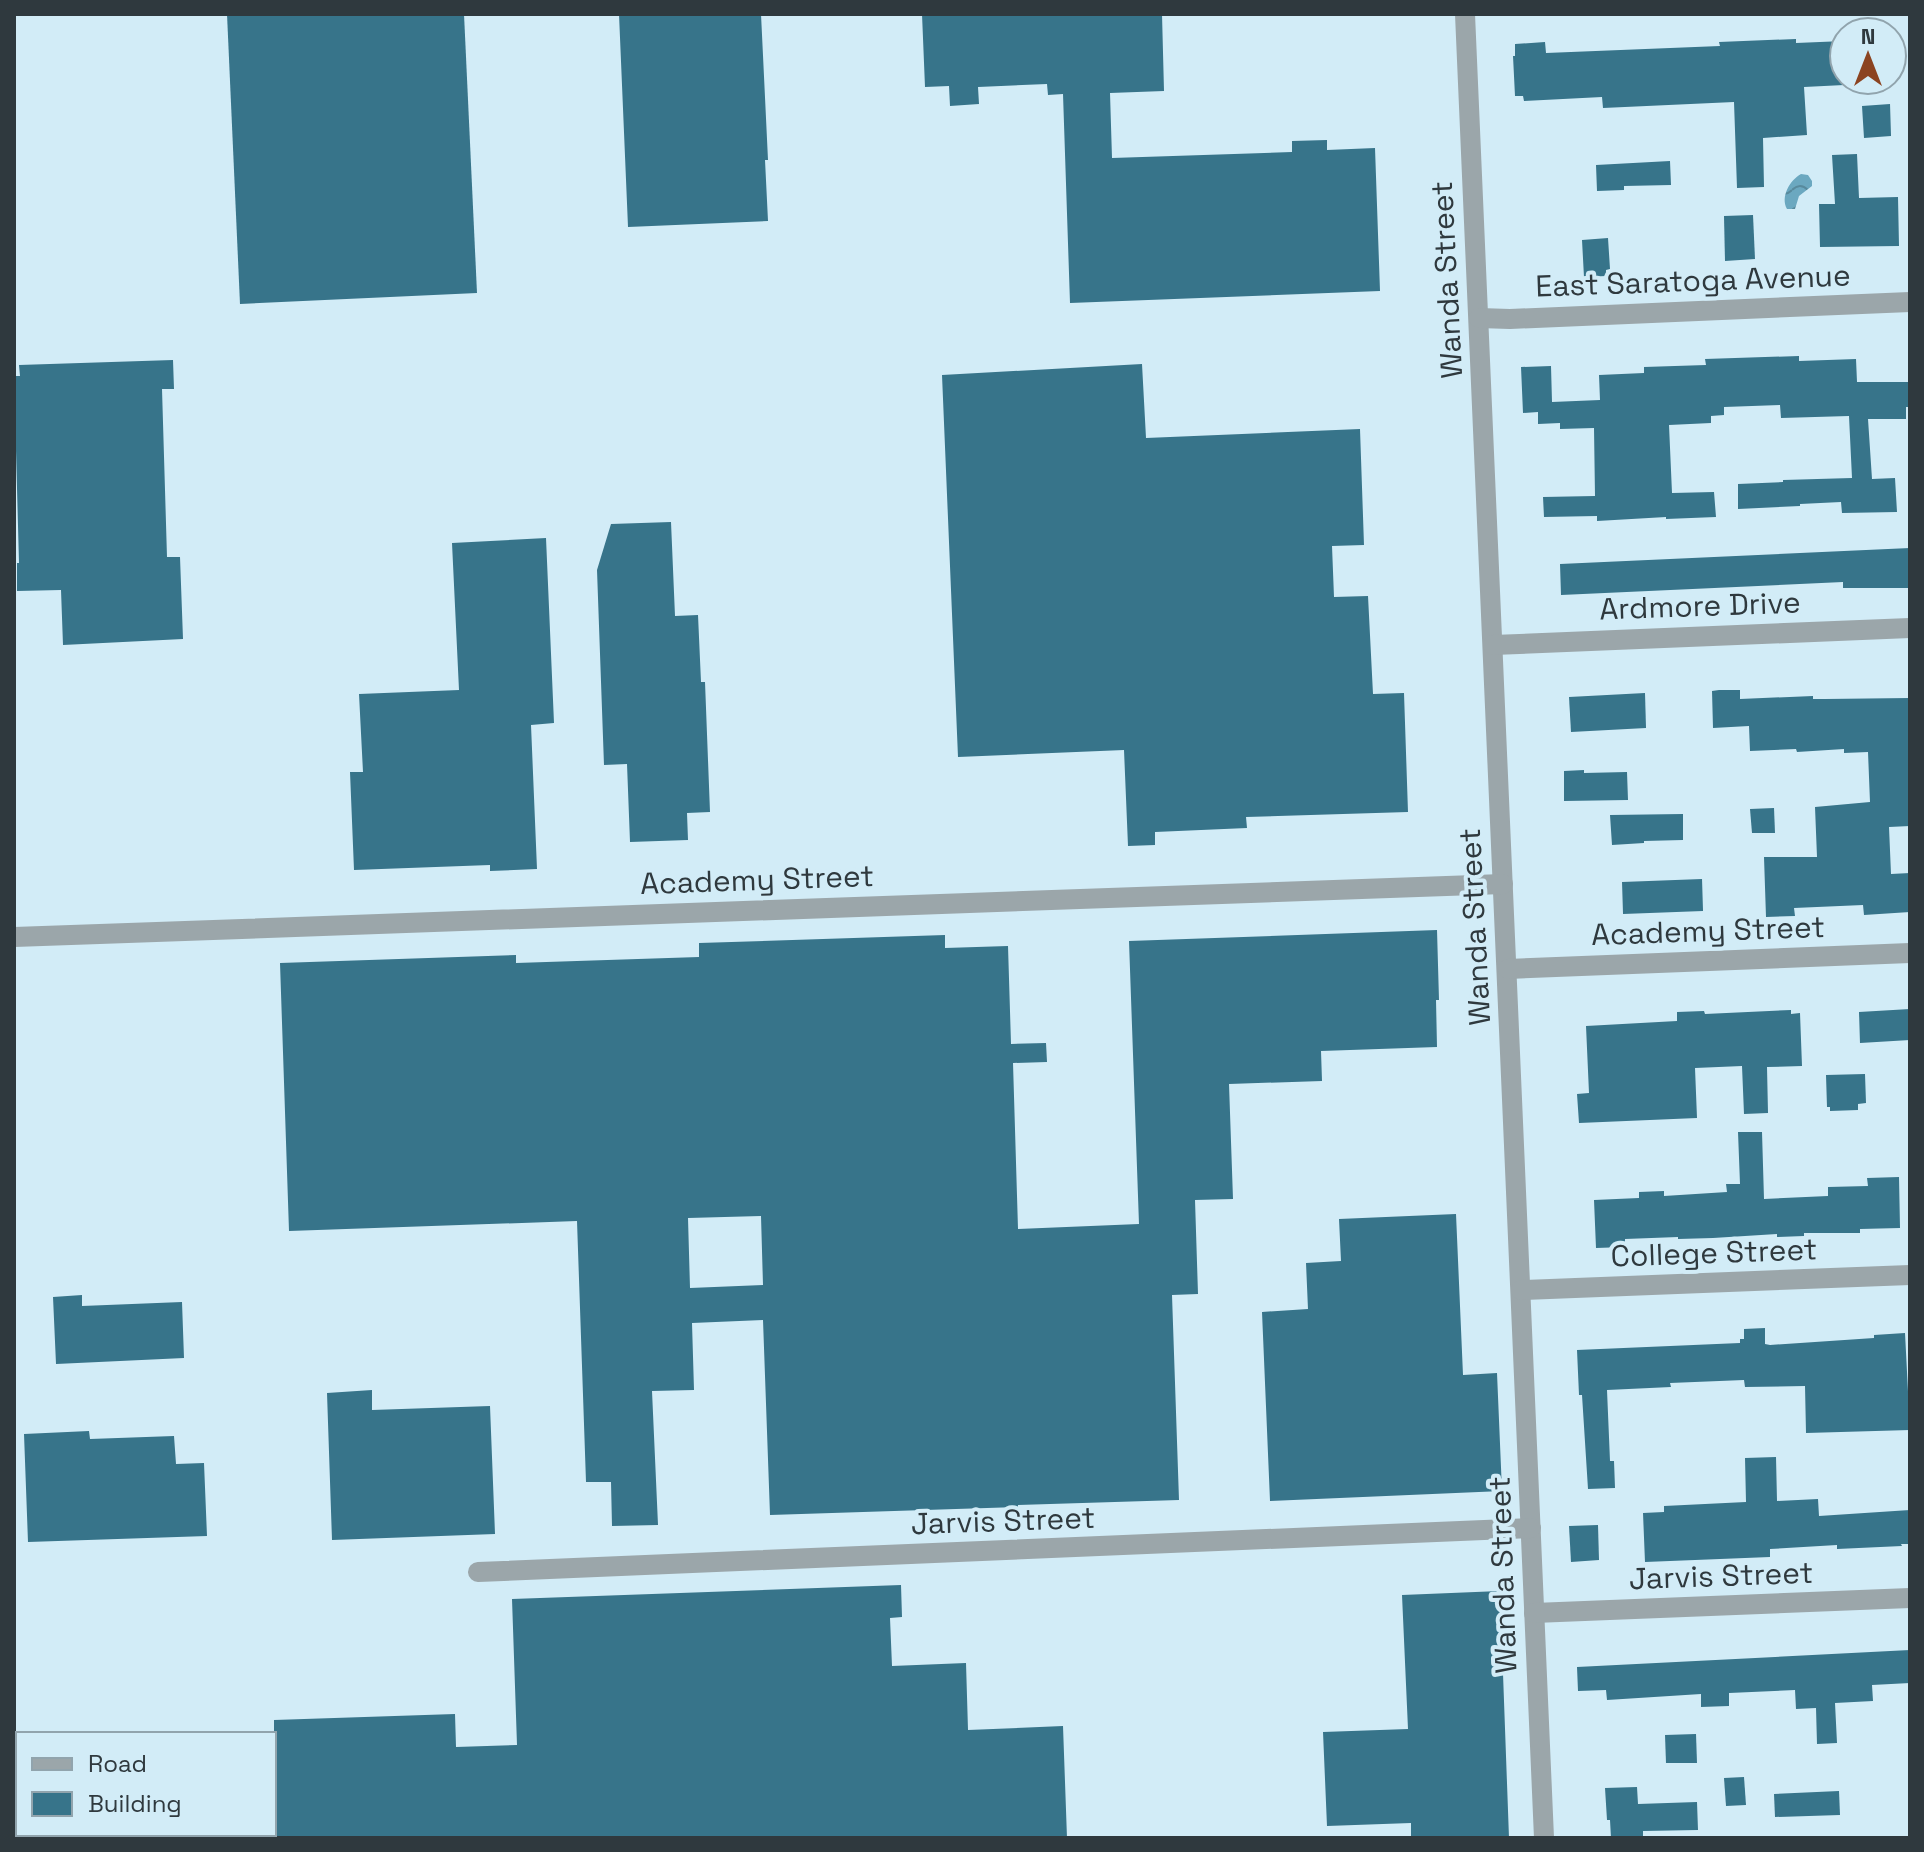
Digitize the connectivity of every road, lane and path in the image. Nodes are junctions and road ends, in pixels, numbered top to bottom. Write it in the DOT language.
graph roads {
  1 [pos="1465,14"];
  2 [pos="1910,302"];
  3 [pos="1479,318"];
  4 [pos="1910,628"];
  5 [pos="1493,645"];
  6 [pos="1503,884"];
  7 [pos="14,937"];
  8 [pos="1910,953"];
  9 [pos="1508,969"];
  10 [pos="1910,1275"];
  11 [pos="1521,1290"];
  12 [pos="1531,1528"];
  13 [pos="478,1572"];
  14 [pos="1910,1598"];
  15 [pos="1534,1613"];
  16 [pos="1544,1838"];
  1 -- 3 [label="street, Wanda Street"];
  2 -- 3 [label="street, East Saratoga Avenue"];
  3 -- 5 [label="street, Wanda Street"];
  4 -- 5 [label="street, Ardmore Drive"];
  5 -- 6 [label="street, Wanda Street"];
  6 -- 7 [label="street, Academy Street"];
  6 -- 9 [label="street, Wanda Street"];
  8 -- 9 [label="street, Academy Street"];
  9 -- 11 [label="street, Wanda Street"];
  10 -- 11 [label="street, College Street"];
  11 -- 12 [label="street, Wanda Street"];
  12 -- 13 [label="street, Jarvis Street"];
  12 -- 15 [label="street, Wanda Street"];
  14 -- 15 [label="street, Jarvis Street"];
  15 -- 16 [label="street, Wanda Street"];
}
